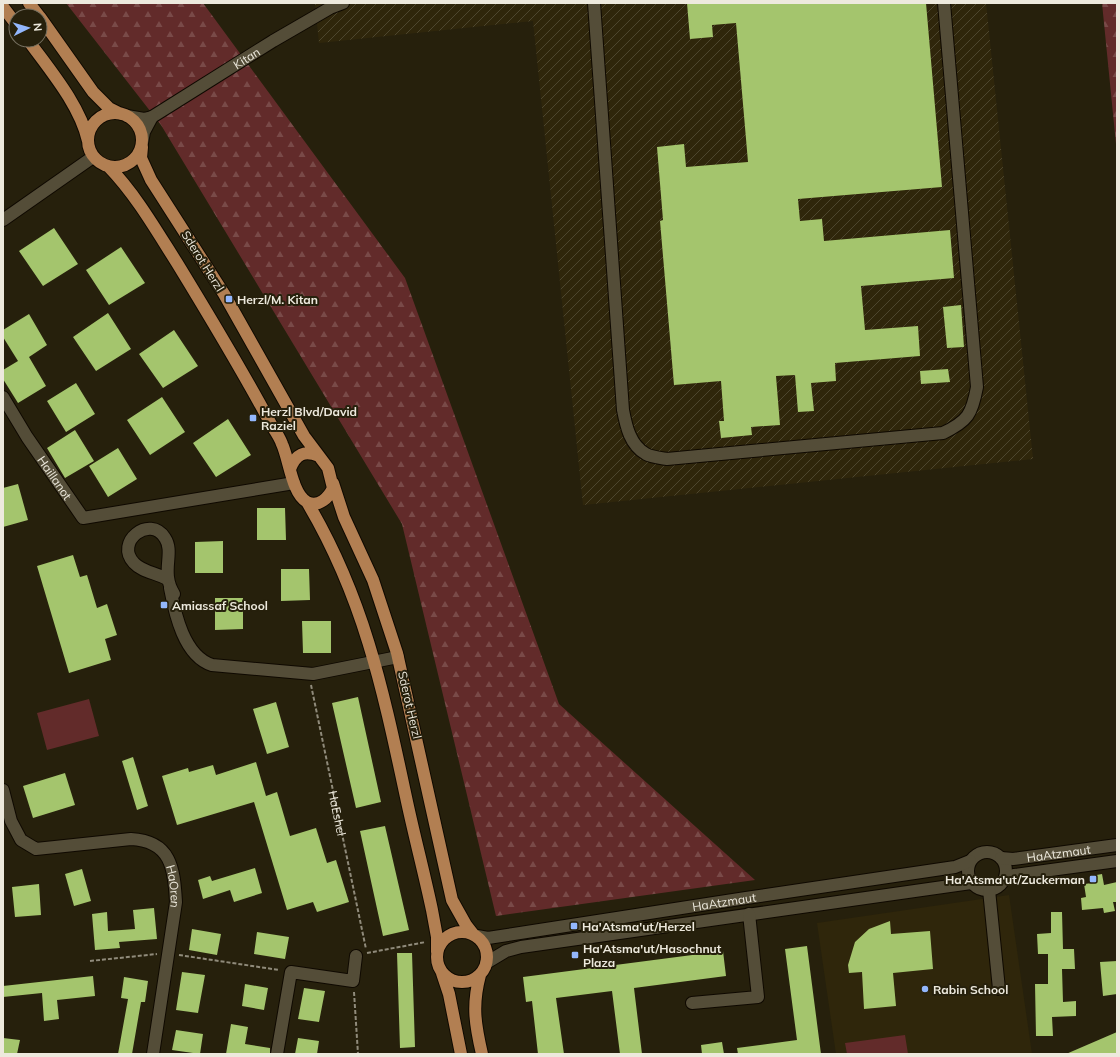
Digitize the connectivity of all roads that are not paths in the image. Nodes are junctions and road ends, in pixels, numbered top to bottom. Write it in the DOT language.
graph roads {
  1 [pos="343,3"];
  2 [pos="594,3"];
  3 [pos="944,3"];
  4 [pos="48,28"];
  5 [pos="33,48"];
  6 [pos="125,115"];
  7 [pos="152,117"];
  8 [pos="88,142"];
  9 [pos="142,145"];
  10 [pos="94,157"];
  11 [pos="109,167"];
  12 [pos="3,220"];
  13 [pos="3,396"];
  14 [pos="319,456"];
  15 [pos="290,469"];
  16 [pos="332,480"];
  17 [pos="294,483"];
  18 [pos="307,502"];
  19 [pos="169,584"];
  20 [pos="398,657"];
  21 [pos="376,663"];
  22 [pos="3,790"];
  23 [pos="1117,845"];
  24 [pos="1001,858"];
  25 [pos="970,861"];
  26 [pos="1117,862"];
  27 [pos="1004,880"];
  28 [pos="971,883"];
  29 [pos="989,890"];
  30 [pos="749,914"];
  31 [pos="475,935"];
  32 [pos="437,946"];
  33 [pos="361,955"];
  34 [pos="486,963"];
  35 [pos="440,970"];
  36 [pos="480,975"];
  37 [pos="999,989"];
  38 [pos="692,1003"];
  39 [pos="153,1054"];
  40 [pos="277,1054"];
  41 [pos="461,1054"];
  42 [pos="482,1054"];
  1 -- 7 [label="street, Kitan"];
  2 -- 3 [label="street"];
  4 -- 6 [label="main road"];
  5 -- 8 [label="main road"];
  6 -- 7 [label="street"];
  6 -- 8 [label="main road"];
  6 -- 9 [label="main road"];
  7 -- 9 [label="street"];
  8 -- 10 [label="main road"];
  9 -- 11 [label="main road"];
  9 -- 14 [label="main road, Sderot Herzl"];
  10 -- 11 [label="main road"];
  10 -- 12 [label="street"];
  11 -- 15 [label="main road, Sderot Herzl"];
  13 -- 17 [label="street, Haillanot"];
  14 -- 15 [label="main road"];
  14 -- 16 [label="main road"];
  15 -- 17 [label="main road"];
  16 -- 18 [label="main road"];
  16 -- 20 [label="main road, Sderot Herzl"];
  17 -- 18 [label="main road"];
  18 -- 21 [label="main road, Sderot Herzl"];
  19 -- 21 [label="street"];
  20 -- 21 [label="street"];
  20 -- 31 [label="main road, Sderot Herzl"];
  21 -- 32 [label="main road, Sderot Herzl"];
  22 -- 39 [label="street, HaOren"];
  23 -- 24 [label="street, HaAtzmaut"];
  24 -- 25 [label="street"];
  24 -- 27 [label="street"];
  25 -- 28 [label="street"];
  25 -- 31 [label="street, HaAtzmaut"];
  26 -- 27 [label="street, HaAtzmaut"];
  27 -- 29 [label="street"];
  28 -- 29 [label="street"];
  28 -- 30 [label="street, HaAtzmaut"];
  29 -- 37 [label="street"];
  30 -- 34 [label="street, HaAtzmaut"];
  30 -- 38 [label="street"];
  31 -- 32 [label="main road"];
  31 -- 34 [label="main road"];
  32 -- 35 [label="main road"];
  33 -- 40 [label="street"];
  34 -- 36 [label="main road"];
  35 -- 36 [label="main road"];
  35 -- 41 [label="main road"];
  36 -- 42 [label="main road"];
}
